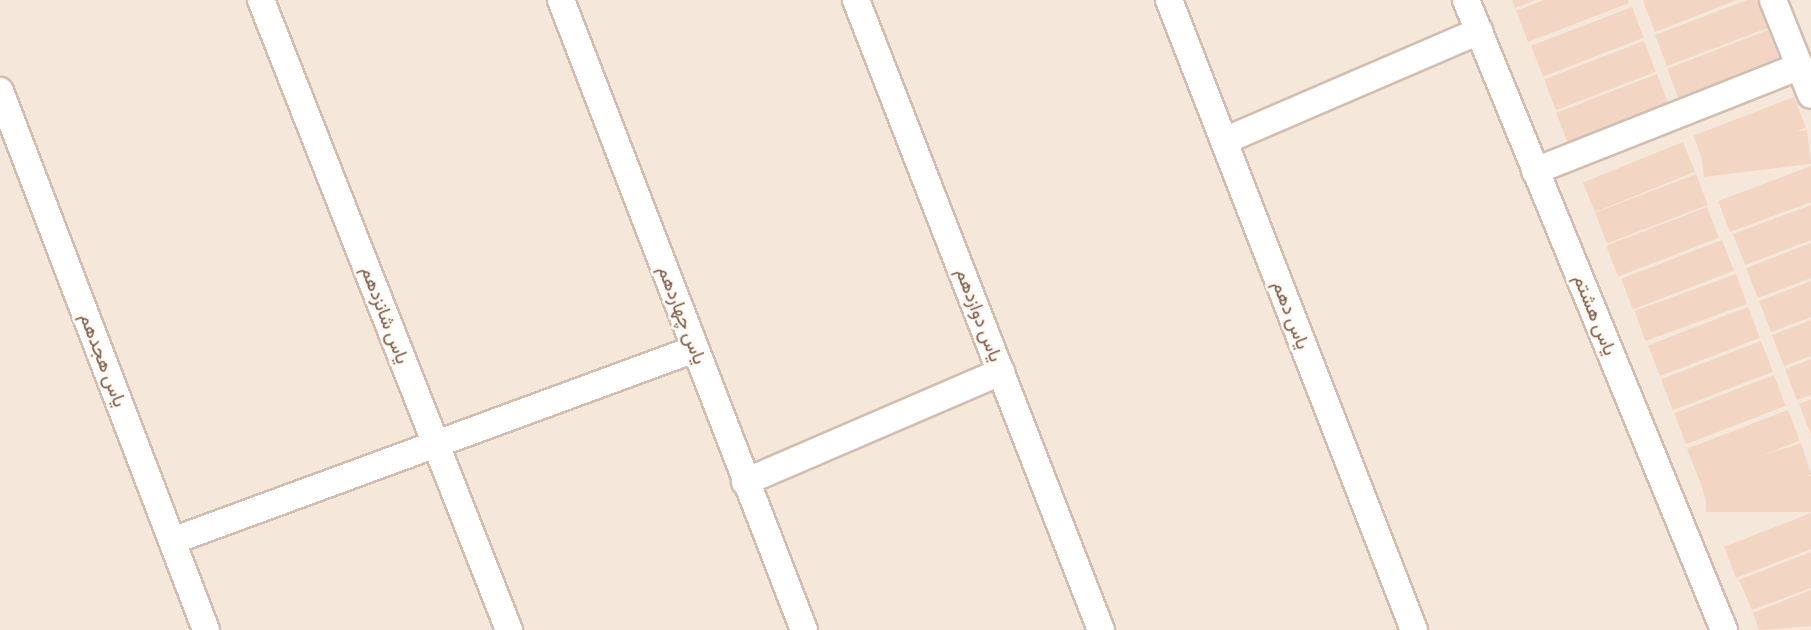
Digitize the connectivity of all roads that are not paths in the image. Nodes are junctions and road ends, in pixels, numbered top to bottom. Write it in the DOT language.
graph roads {
  1 [pos="261,0"];
  2 [pos="561,0"];
  3 [pos="856,0"];
  4 [pos="1169,0"];
  5 [pos="1466,0"];
  6 [pos="1773,0"];
  7 [pos="1479,31"];
  8 [pos="1800,66"];
  9 [pos="0,91"];
  10 [pos="1811,94"];
  11 [pos="1224,141"];
  12 [pos="1535,171"];
  13 [pos="695,349"];
  14 [pos="1001,372"];
  15 [pos="436,444"];
  16 [pos="745,482"];
  17 [pos="172,541"];
  18 [pos="206,630"];
  19 [pos="509,630"];
  20 [pos="804,630"];
  21 [pos="1101,630"];
  22 [pos="1414,630"];
  23 [pos="1724,630"];
  1 -- 15 [label="street, یاس شانزدهم"];
  2 -- 13 [label="street, یاس چهاردهم"];
  3 -- 14 [label="street, یاس دوازدهم"];
  4 -- 11 [label="street, یاس دهم"];
  5 -- 7 [label="street, یاس هشتم"];
  6 -- 8 [label="street"];
  7 -- 11 [label="street"];
  7 -- 12 [label="street, یاس هشتم"];
  8 -- 10 [label="street"];
  8 -- 12 [label="street"];
  9 -- 17 [label="street, یاس هجدهم"];
  11 -- 22 [label="street, یاس دهم"];
  12 -- 23 [label="street, یاس هشتم"];
  13 -- 15 [label="street"];
  13 -- 16 [label="street, یاس چهاردهم"];
  14 -- 16 [label="street"];
  14 -- 21 [label="street, یاس دوازدهم"];
  15 -- 17 [label="street"];
  15 -- 19 [label="street, یاس شانزدهم"];
  16 -- 20 [label="street, یاس چهاردهم"];
  17 -- 18 [label="street, یاس هجدهم"];
}
